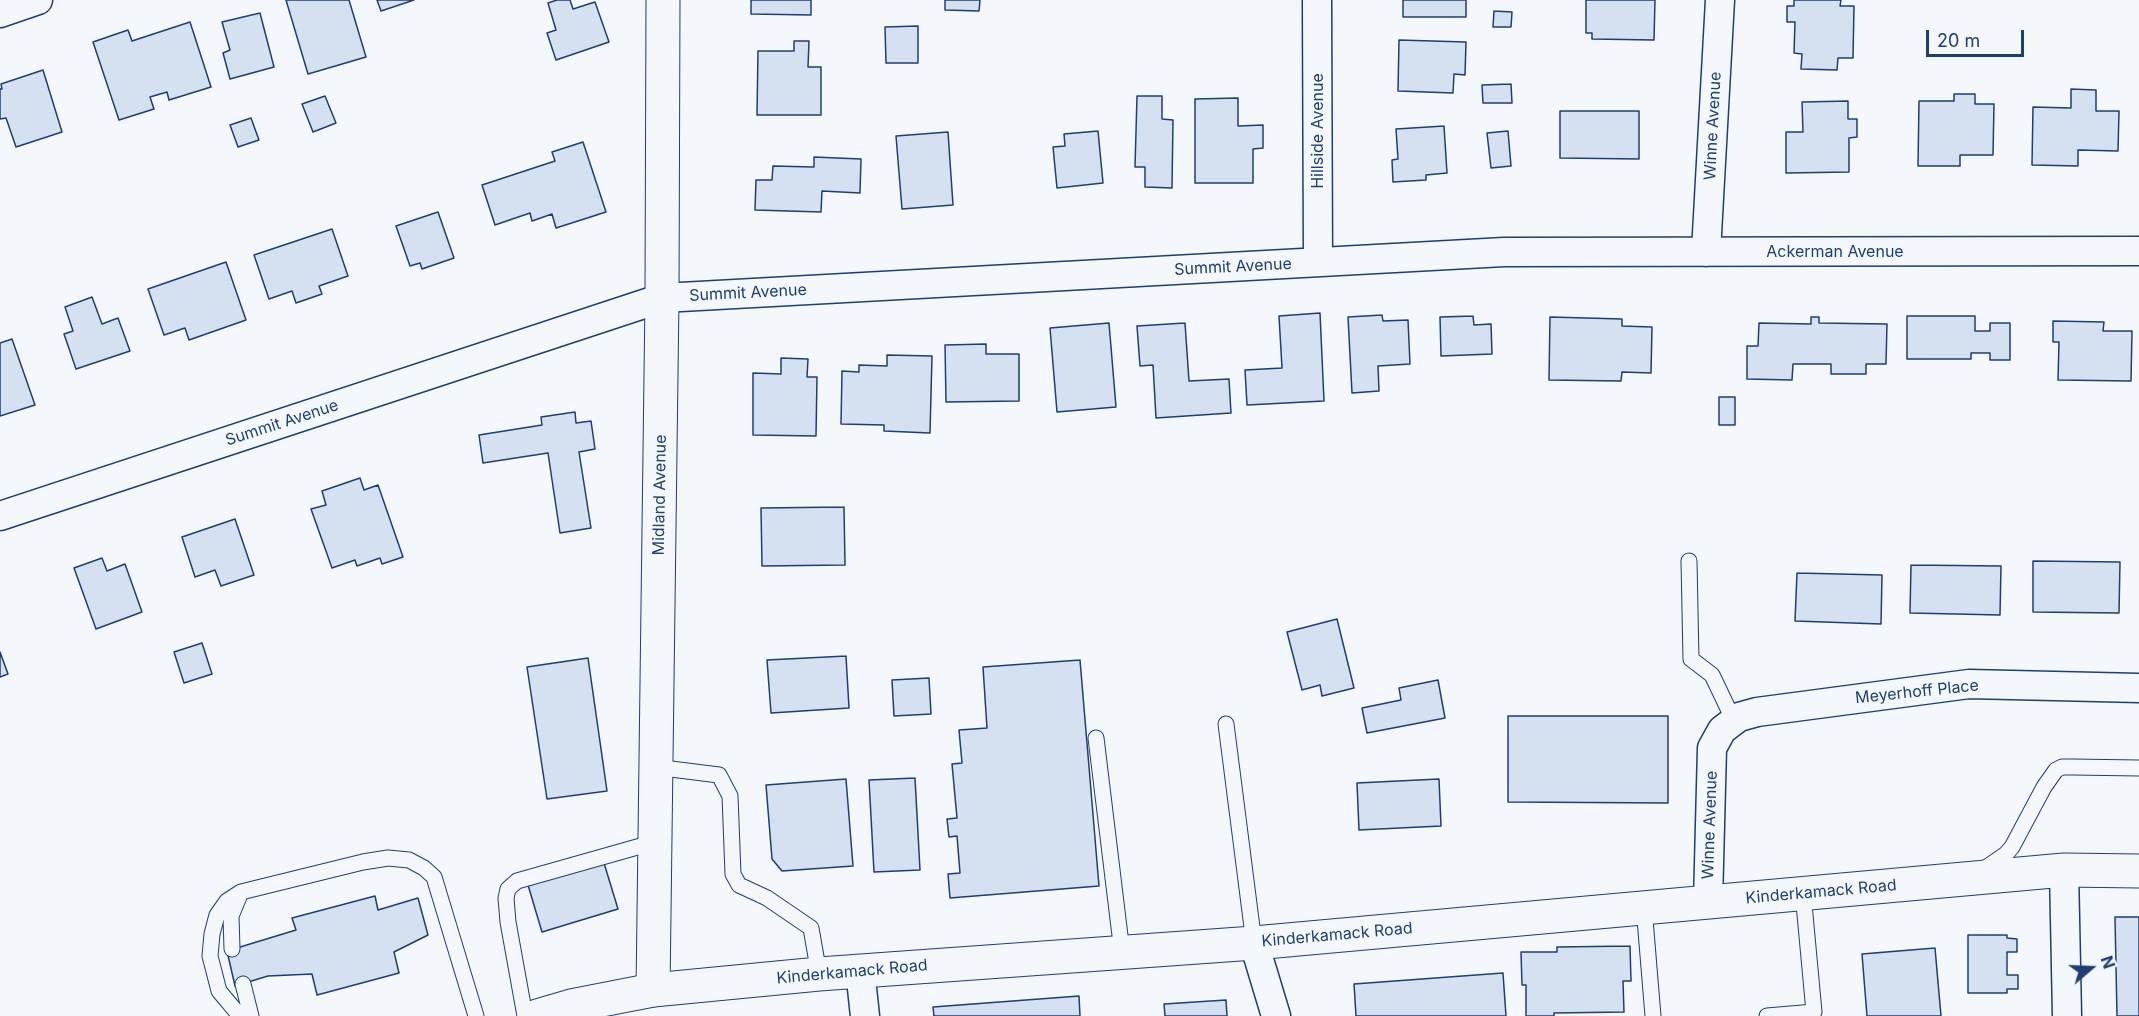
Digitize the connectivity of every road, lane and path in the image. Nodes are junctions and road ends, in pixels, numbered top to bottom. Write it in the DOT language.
graph roads {
  1 [pos="38,0"];
  2 [pos="663,0"];
  3 [pos="1317,0"];
  4 [pos="1720,0"];
  5 [pos="0,13"];
  6 [pos="2139,251"];
  7 [pos="1530,252"];
  8 [pos="1706,252"];
  9 [pos="1318,262"];
  10 [pos="662,298"];
  11 [pos="0,516"];
  12 [pos="1689,561"];
  13 [pos="2139,688"];
  14 [pos="1734,721"];
  15 [pos="1226,724"];
  16 [pos="1096,738"];
  17 [pos="1712,748"];
  18 [pos="655,767"];
  19 [pos="2139,768"];
  20 [pos="655,842"];
  21 [pos="2064,870"];
  22 [pos="2139,870"];
  23 [pos="1969,879"];
  24 [pos="241,892"];
  25 [pos="1803,893"];
  26 [pos="1708,902"];
  27 [pos="1644,907"];
  28 [pos="1254,943"];
  29 [pos="232,949"];
  30 [pos="1122,952"];
  31 [pos="860,970"];
  32 [pos="819,974"];
  33 [pos="243,984"];
  34 [pos="653,990"];
  35 [pos="240,1016"];
  36 [pos="251,1016"];
  37 [pos="476,1016"];
  38 [pos="525,1016"];
  39 [pos="537,1016"];
  40 [pos="865,1016"];
  41 [pos="1276,1016"];
  42 [pos="1653,1016"];
  43 [pos="1767,1016"];
  44 [pos="2067,1016"];
  1 -- 5 [label="street"];
  2 -- 10 [label="main road, Midland Avenue"];
  3 -- 9 [label="street, Hillside Avenue"];
  4 -- 8 [label="street, Winne Avenue"];
  6 -- 8 [label="street, Ackerman Avenue"];
  7 -- 8 [label="street, Ackerman Avenue"];
  7 -- 9 [label="street, Summit Avenue"];
  9 -- 10 [label="street, Summit Avenue"];
  10 -- 11 [label="street, Summit Avenue"];
  10 -- 18 [label="main road, Midland Avenue"];
  12 -- 14 [label="lane"];
  13 -- 14 [label="street, Meyerhoff Place"];
  14 -- 17 [label="street, Meyerhoff Place"];
  15 -- 28 [label="lane"];
  16 -- 30 [label="lane"];
  17 -- 26 [label="street, Winne Avenue"];
  18 -- 20 [label="main road, Midland Avenue"];
  18 -- 32 [label="lane"];
  19 -- 23 [label="lane"];
  20 -- 34 [label="main road, Midland Avenue"];
  20 -- 38 [label="lane"];
  21 -- 22 [label="main road, Kinderkamack Road"];
  21 -- 23 [label="main road, Kinderkamack Road"];
  21 -- 44 [label="street"];
  23 -- 25 [label="main road, Kinderkamack Road"];
  24 -- 29 [label="lane"];
  24 -- 35 [label="lane"];
  24 -- 37 [label="lane"];
  25 -- 26 [label="main road, Kinderkamack Road"];
  25 -- 43 [label="lane"];
  26 -- 27 [label="main road, Kinderkamack Road"];
  27 -- 28 [label="main road, Kinderkamack Road"];
  27 -- 42 [label="lane"];
  28 -- 30 [label="main road, Kinderkamack Road"];
  28 -- 41 [label="street"];
  30 -- 31 [label="main road, Kinderkamack Road"];
  31 -- 32 [label="main road, Kinderkamack Road"];
  31 -- 40 [label="street"];
  32 -- 34 [label="main road, Kinderkamack Road"];
  33 -- 36 [label="lane"];
  34 -- 39 [label="main road, Kinderkamack Road"];
}
